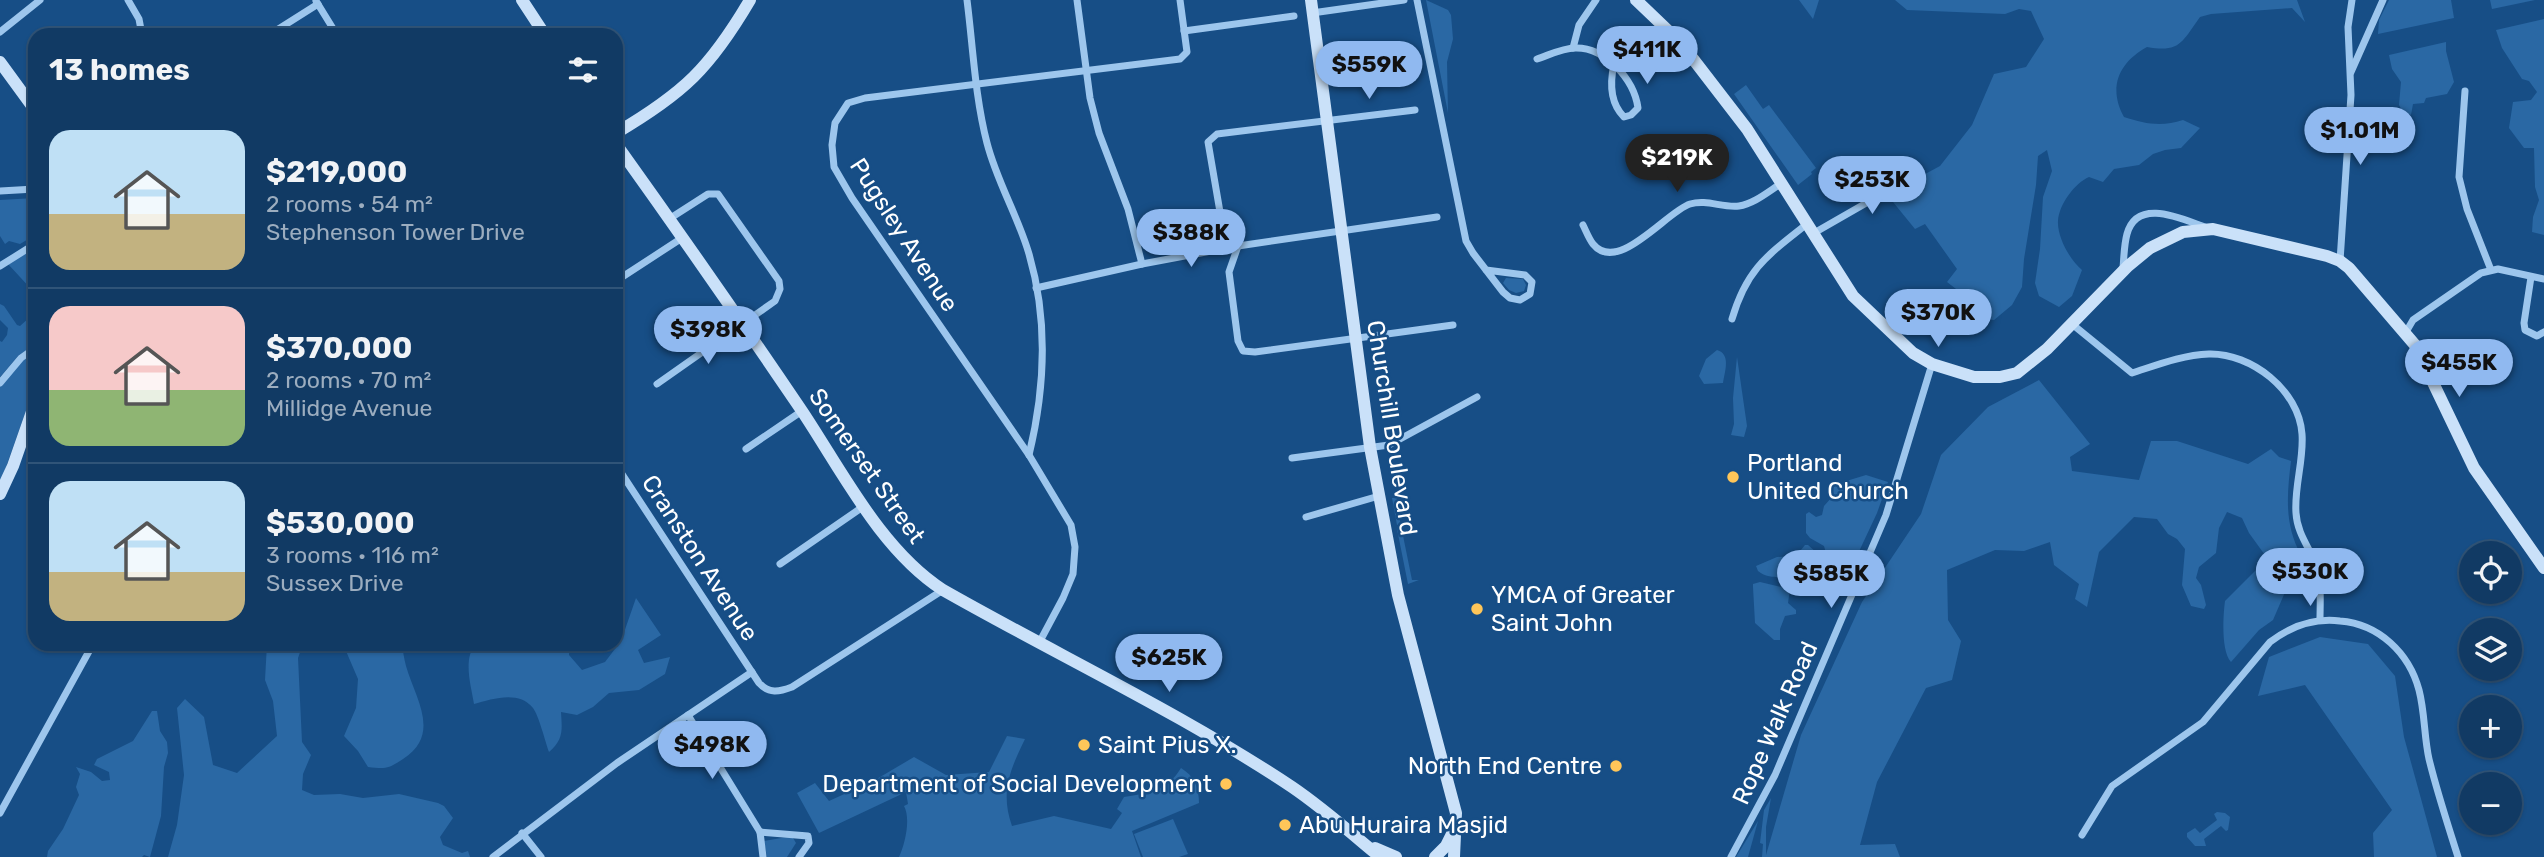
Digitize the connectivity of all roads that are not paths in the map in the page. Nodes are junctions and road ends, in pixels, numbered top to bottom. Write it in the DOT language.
graph roads {
  1 [pos="40,0"];
  2 [pos="522,0"];
  3 [pos="750,0"];
  4 [pos="1077,0"];
  5 [pos="1180,0"];
  6 [pos="1404,0"];
  7 [pos="1417,0"];
  8 [pos="1596,0"];
  9 [pos="1636,0"];
  10 [pos="2352,0"];
  11 [pos="2383,0"];
  12 [pos="130,1"];
  13 [pos="964,1"];
  14 [pos="316,2"];
  15 [pos="1312,6"];
  16 [pos="1294,16"];
  17 [pos="141,28"];
  18 [pos="279,28"];
  19 [pos="333,28"];
  20 [pos="540,28"];
  21 [pos="1184,31"];
  22 [pos="0,32"];
  23 [pos="1573,48"];
  24 [pos="1537,59"];
  25 [pos="0,62"];
  26 [pos="1614,64"];
  27 [pos="1086,72"];
  28 [pos="2351,73"];
  29 [pos="978,84"];
  30 [pos="2465,91"];
  31 [pos="28,100"];
  32 [pos="1415,110"];
  33 [pos="1327,120"];
  34 [pos="623,129"];
  35 [pos="623,154"];
  36 [pos="1915,175"];
  37 [pos="1782,183"];
  38 [pos="28,189"];
  39 [pos="0,191"];
  40 [pos="1437,217"];
  41 [pos="669,219"];
  42 [pos="1583,225"];
  43 [pos="1811,228"];
  44 [pos="2213,229"];
  45 [pos="1342,231"];
  46 [pos="682,238"];
  47 [pos="1238,246"];
  48 [pos="28,248"];
  49 [pos="2340,261"];
  50 [pos="1142,264"];
  51 [pos="0,266"];
  52 [pos="1486,270"];
  53 [pos="2491,270"];
  54 [pos="2122,273"];
  55 [pos="623,276"];
  56 [pos="2531,277"];
  57 [pos="2544,279"];
  58 [pos="1036,288"];
  59 [pos="1732,319"];
  60 [pos="2072,324"];
  61 [pos="742,325"];
  62 [pos="1453,325"];
  63 [pos="2406,332"];
  64 [pos="2544,332"];
  65 [pos="1356,338"];
  66 [pos="28,353"];
  67 [pos="1932,364"];
  68 [pos="0,383"];
  69 [pos="657,384"];
  70 [pos="1477,397"];
  71 [pos="802,411"];
  72 [pos="28,423"];
  73 [pos="1370,447"];
  74 [pos="746,449"];
  75 [pos="1029,455"];
  76 [pos="1292,458"];
  77 [pos="623,476"];
  78 [pos="0,494"];
  79 [pos="1380,496"];
  80 [pos="864,506"];
  81 [pos="1306,517"];
  82 [pos="780,564"];
  83 [pos="2544,568"];
  84 [pos="943,590"];
  85 [pos="2320,620"];
  86 [pos="1039,643"];
  87 [pos="89,651"];
  88 [pos="752,672"];
  89 [pos="688,715"];
  90 [pos="0,813"];
  91 [pos="1457,823"];
  92 [pos="760,832"];
  93 [pos="523,833"];
  94 [pos="2082,835"];
  95 [pos="1365,844"];
  96 [pos="1379,856"];
  97 [pos="493,857"];
  98 [pos="541,857"];
  99 [pos="764,857"];
  100 [pos="799,857"];
  101 [pos="1396,857"];
  102 [pos="1435,857"];
  103 [pos="1454,857"];
  104 [pos="1462,857"];
  105 [pos="1731,857"];
  106 [pos="2458,857"];
  1 -- 22 [label="street"];
  2 -- 20 [label="street"];
  3 -- 34 [label="street"];
  4 -- 27 [label="street"];
  5 -- 21 [label="street"];
  6 -- 15 [label="street"];
  7 -- 52 [label="street"];
  8 -- 23 [label="street"];
  9 -- 37 [label="street"];
  10 -- 28 [label="street"];
  11 -- 28 [label="street"];
  12 -- 17 [label="street"];
  13 -- 29 [label="street"];
  14 -- 18 [label="street"];
  14 -- 19 [label="street"];
  15 -- 33 [label="street, Churchill Boulevard"];
  16 -- 21 [label="street"];
  21 -- 27 [label="street, Pugsley Avenue"];
  23 -- 24 [label="street"];
  23 -- 26 [label="street"];
  25 -- 31 [label="street"];
  26 -- 26 [label="street"];
  27 -- 29 [label="street, Pugsley Avenue"];
  27 -- 50 [label="street"];
  28 -- 49 [label="street"];
  29 -- 58 [label="street"];
  29 -- 75 [label="street, Pugsley Avenue"];
  30 -- 53 [label="street"];
  32 -- 33 [label="street"];
  33 -- 45 [label="street, Churchill Boulevard"];
  33 -- 47 [label="street"];
  35 -- 41 [label="street, Somerset Street"];
  36 -- 43 [label="street"];
  37 -- 42 [label="street"];
  37 -- 43 [label="street"];
  38 -- 39 [label="street"];
  40 -- 45 [label="street"];
  41 -- 46 [label="street, Somerset Street"];
  41 -- 61 [label="street"];
  43 -- 59 [label="street"];
  43 -- 67 [label="street"];
  44 -- 49 [label="street"];
  44 -- 54 [label="street"];
  44 -- 54 [label="street"];
  45 -- 47 [label="street"];
  45 -- 65 [label="street, Churchill Boulevard"];
  46 -- 55 [label="street"];
  46 -- 61 [label="street, Somerset Street"];
  47 -- 50 [label="street"];
  47 -- 65 [label="street"];
  48 -- 51 [label="street"];
  49 -- 63 [label="street"];
  50 -- 58 [label="street"];
  52 -- 52 [label="street"];
  53 -- 56 [label="street"];
  53 -- 63 [label="street"];
  54 -- 60 [label="street"];
  56 -- 57 [label="street"];
  56 -- 64 [label="street"];
  58 -- 75 [label="street"];
  60 -- 67 [label="street"];
  60 -- 85 [label="street"];
  61 -- 69 [label="street"];
  61 -- 71 [label="street, Somerset Street"];
  62 -- 65 [label="street"];
  63 -- 83 [label="street"];
  65 -- 73 [label="street, Churchill Boulevard"];
  66 -- 68 [label="street"];
  67 -- 105 [label="street, Rope Walk Road"];
  70 -- 73 [label="street"];
  71 -- 74 [label="street"];
  71 -- 80 [label="street, Somerset Street"];
  72 -- 78 [label="street"];
  73 -- 76 [label="street"];
  73 -- 79 [label="street, Churchill Boulevard"];
  75 -- 86 [label="street, Pugsley Avenue"];
  77 -- 88 [label="street, Cranston Avenue"];
  79 -- 81 [label="street"];
  79 -- 91 [label="street, Churchill Boulevard"];
  80 -- 82 [label="street"];
  80 -- 84 [label="street, Somerset Street"];
  84 -- 86 [label="street, Somerset Street"];
  84 -- 88 [label="street, Cranston Avenue"];
  85 -- 94 [label="street"];
  85 -- 106 [label="street"];
  86 -- 95 [label="street, Somerset Street"];
  87 -- 90 [label="street"];
  88 -- 89 [label="street"];
  89 -- 92 [label="street"];
  89 -- 93 [label="street"];
  91 -- 102 [label="street"];
  91 -- 103 [label="street, Churchill Boulevard"];
  91 -- 104 [label="street"];
  92 -- 99 [label="street"];
  92 -- 100 [label="street"];
  93 -- 97 [label="street"];
  93 -- 98 [label="street"];
  95 -- 96 [label="street, Somerset Street"];
  95 -- 101 [label="street"];
}
